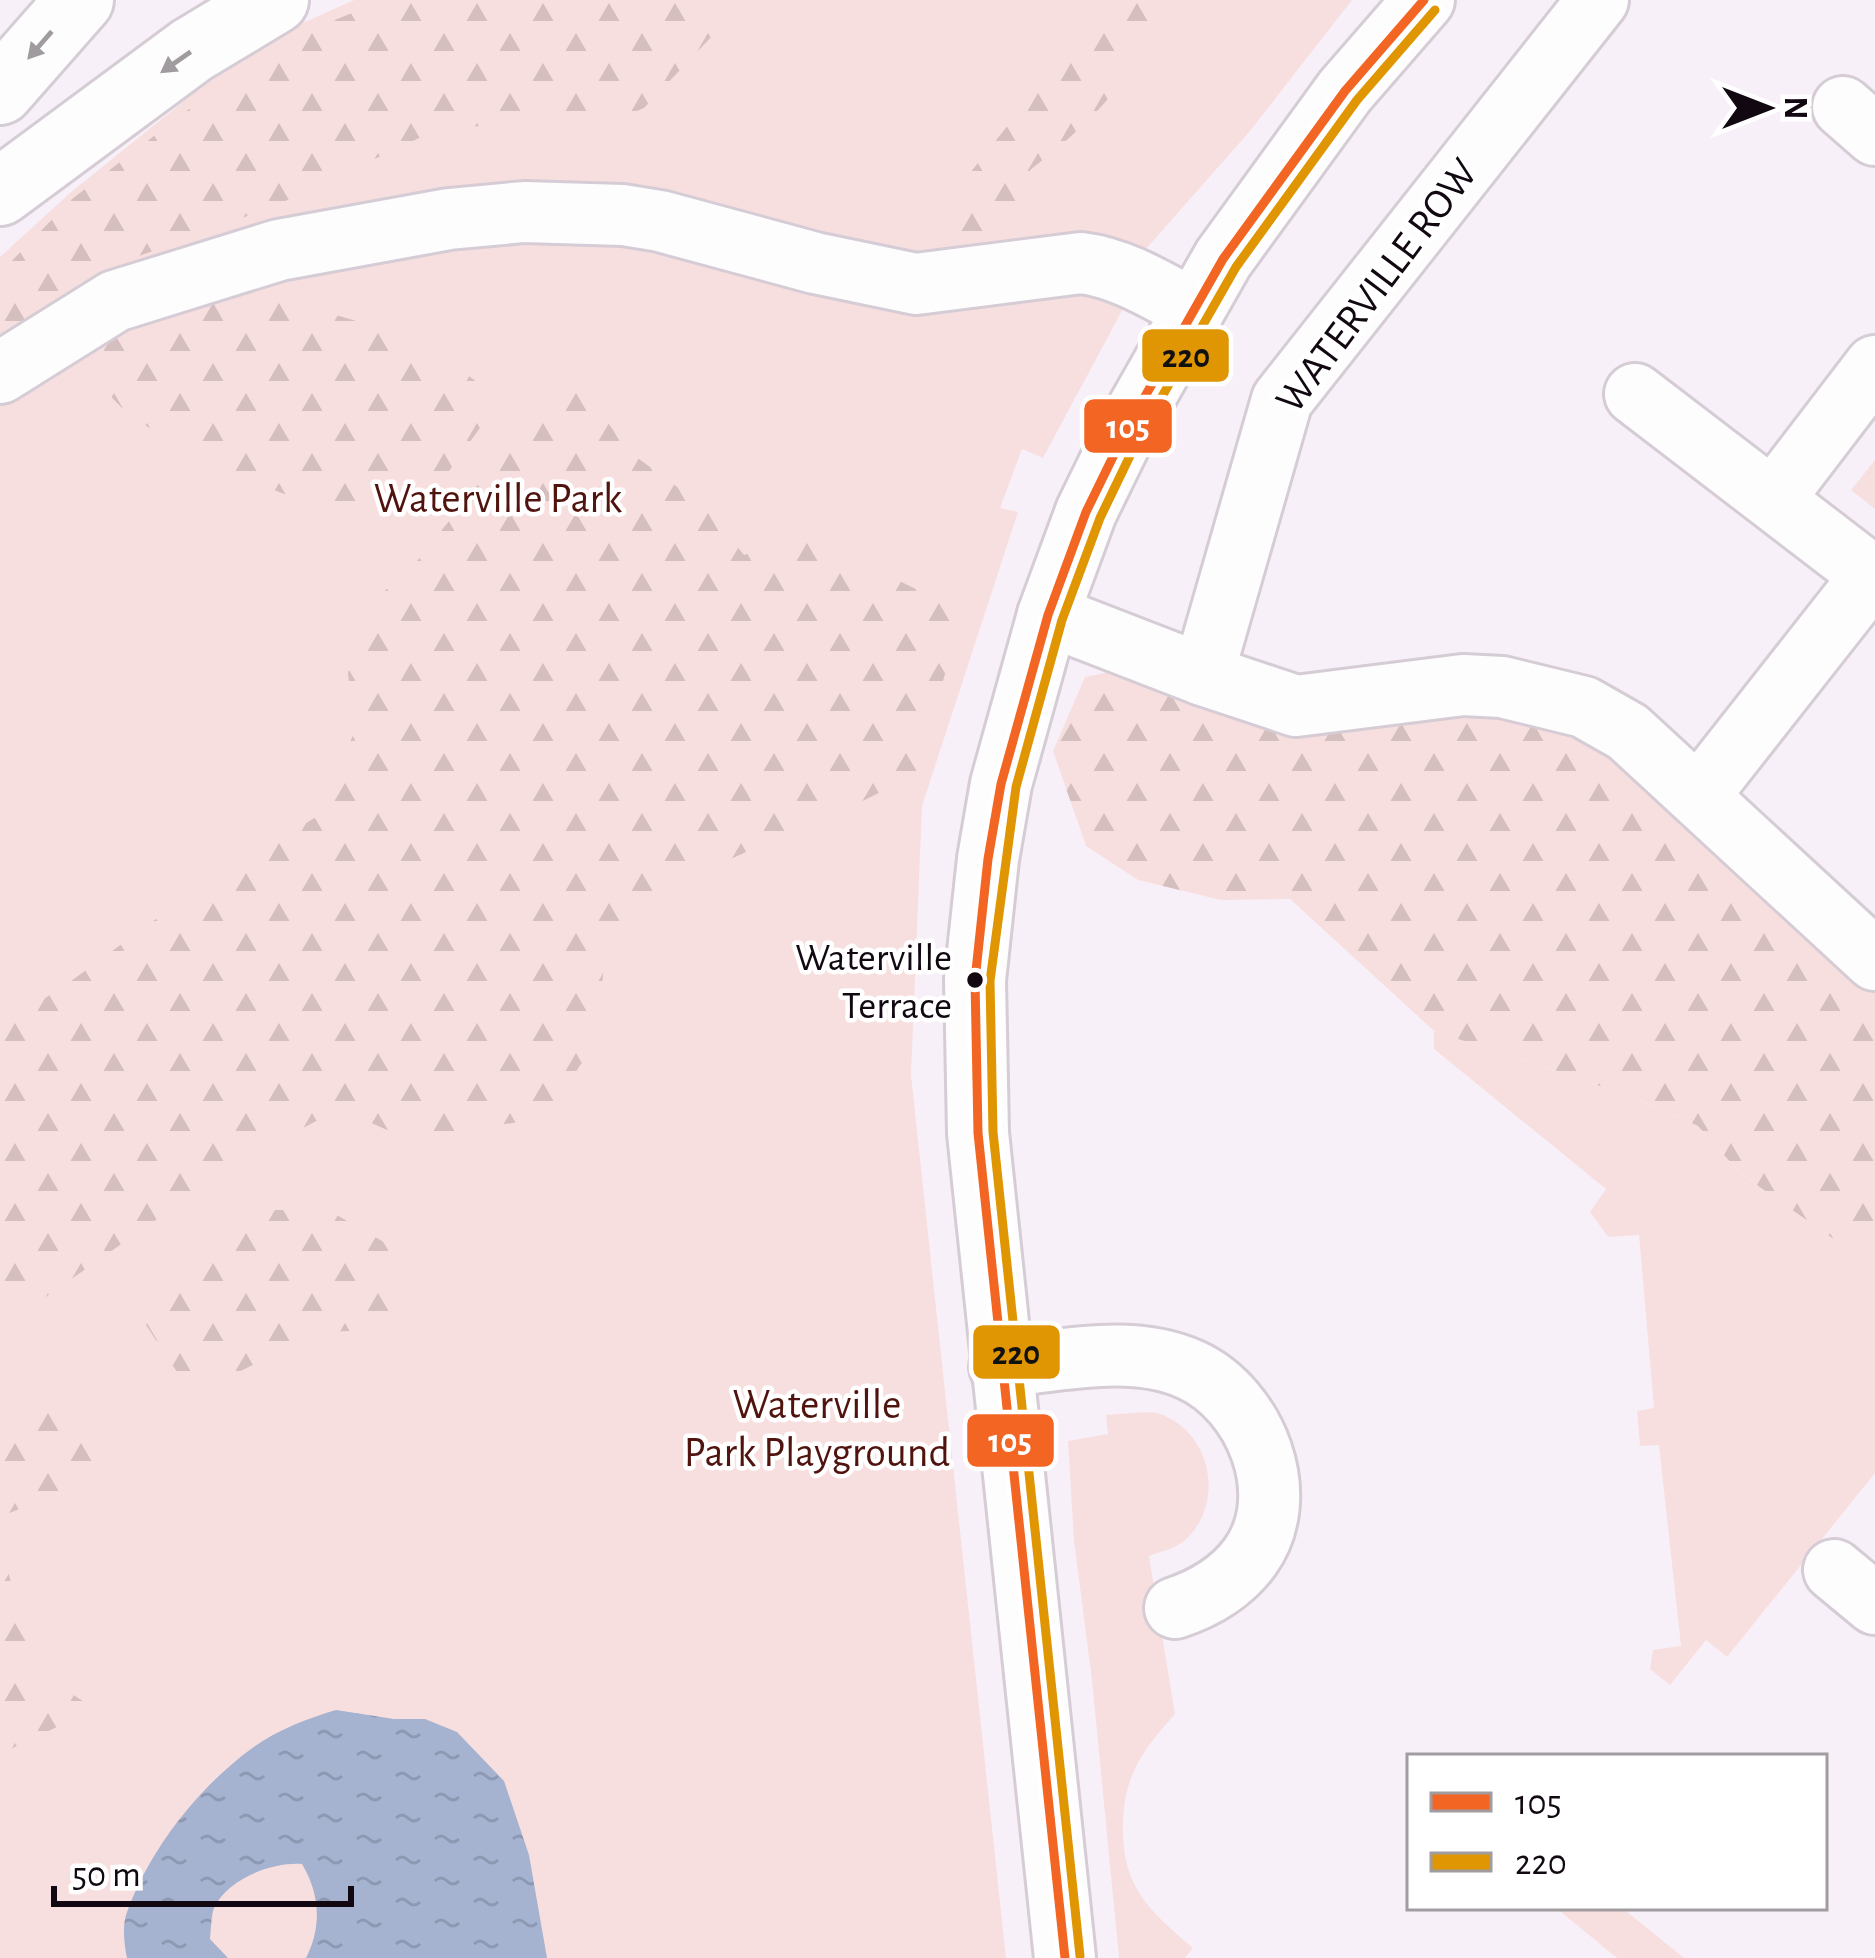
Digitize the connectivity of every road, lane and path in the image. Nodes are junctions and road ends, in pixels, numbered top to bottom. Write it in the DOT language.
graph roads {
  1 [pos="80,0"];
  2 [pos="275,0"];
  3 [pos="1424,0"];
  4 [pos="1598,0"];
  5 [pos="0,91"];
  6 [pos="0,192"];
  7 [pos="1194,310"];
  8 [pos="1875,366"];
  9 [pos="0,373"];
  10 [pos="1635,394"];
  11 [pos="1774,497"];
  12 [pos="1873,576"];
  13 [pos="1048,615"];
  14 [pos="1203,675"];
  15 [pos="1699,795"];
  16 [pos="1875,960"];
  17 [pos="1000,1367"];
  18 [pos="1175,1608"];
  19 [pos="1065,1958"];
  1 -- 5 [label="highway, one-way"];
  2 -- 6 [label="highway, one-way"];
  3 -- 7 [label="street"];
  4 -- 14 [label="street, WATERVILLE ROW"];
  7 -- 9 [label="street"];
  7 -- 13 [label="street"];
  8 -- 11 [label="street"];
  10 -- 11 [label="street"];
  11 -- 12 [label="street"];
  12 -- 15 [label="street"];
  13 -- 14 [label="street"];
  13 -- 17 [label="street"];
  14 -- 15 [label="street"];
  15 -- 16 [label="street"];
  17 -- 18 [label="street"];
  17 -- 19 [label="street"];
}
